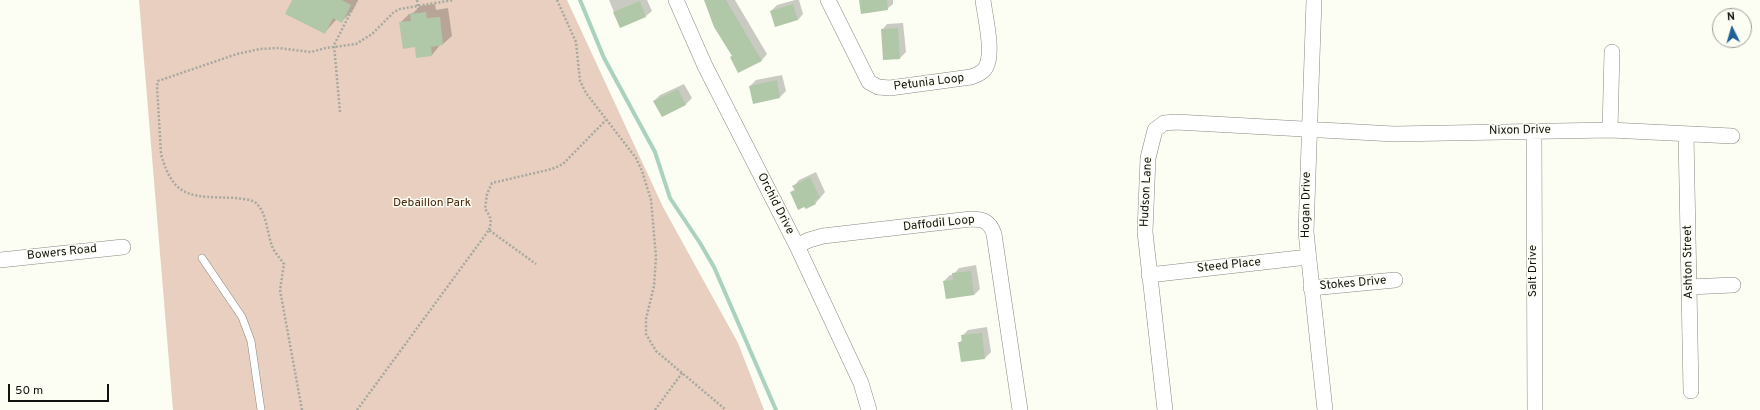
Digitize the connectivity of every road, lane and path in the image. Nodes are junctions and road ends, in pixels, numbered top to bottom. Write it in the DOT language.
graph roads {
  1 [pos="357,0"];
  2 [pos="417,0"];
  3 [pos="453,0"];
  4 [pos="558,0"];
  5 [pos="676,0"];
  6 [pos="828,0"];
  7 [pos="983,0"];
  8 [pos="1314,0"];
  9 [pos="418,7"];
  10 [pos="419,13"];
  11 [pos="334,47"];
  12 [pos="1612,52"];
  13 [pos="340,112"];
  14 [pos="606,120"];
  15 [pos="1309,130"];
  16 [pos="1610,130"];
  17 [pos="1534,131"];
  18 [pos="1686,134"];
  19 [pos="1732,136"];
  20 [pos="490,230"];
  21 [pos="796,246"];
  22 [pos="123,247"];
  23 [pos="1308,257"];
  24 [pos="202,258"];
  25 [pos="0,260"];
  26 [pos="536,264"];
  27 [pos="1149,274"];
  28 [pos="1395,280"];
  29 [pos="1733,285"];
  30 [pos="1689,287"];
  31 [pos="1311,288"];
  32 [pos="682,372"];
  33 [pos="1691,391"];
  34 [pos="261,410"];
  35 [pos="302,410"];
  36 [pos="357,410"];
  37 [pos="655,410"];
  38 [pos="726,410"];
  39 [pos="869,410"];
  40 [pos="1020,410"];
  41 [pos="1165,410"];
  42 [pos="1325,410"];
  43 [pos="1535,410"];
  1 -- 11 [label="path"];
  2 -- 9 [label="path"];
  3 -- 9 [label="path"];
  4 -- 14 [label="path"];
  5 -- 21 [label="street, Orchid Drive"];
  6 -- 7 [label="street, Petunia Loop"];
  8 -- 15 [label="street, Hogan Drive"];
  9 -- 10 [label="path"];
  9 -- 11 [label="path"];
  11 -- 13 [label="path"];
  11 -- 35 [label="path"];
  12 -- 16 [label="street"];
  14 -- 20 [label="path"];
  14 -- 32 [label="path"];
  15 -- 17 [label="street, Nixon Drive"];
  15 -- 23 [label="street, Hogan Drive"];
  15 -- 27 [label="street, Hudson Lane"];
  16 -- 17 [label="street, Nixon Drive"];
  16 -- 18 [label="street, Nixon Drive"];
  17 -- 43 [label="street, Salt Drive"];
  18 -- 19 [label="street, Nixon Drive"];
  18 -- 30 [label="street, Ashton Street"];
  20 -- 26 [label="path"];
  20 -- 36 [label="path"];
  21 -- 39 [label="street, Orchid Drive"];
  21 -- 40 [label="street, Daffodil Loop"];
  22 -- 25 [label="street, Bowers Road"];
  23 -- 27 [label="street, Steed Place"];
  23 -- 31 [label="street, Hogan Drive"];
  24 -- 34 [label="lane"];
  27 -- 41 [label="street, Hudson Lane"];
  28 -- 31 [label="street, Stokes Drive"];
  29 -- 30 [label="street"];
  30 -- 33 [label="street, Ashton Street"];
  31 -- 42 [label="street, Hogan Drive"];
  32 -- 37 [label="path"];
  32 -- 38 [label="path"];
}
